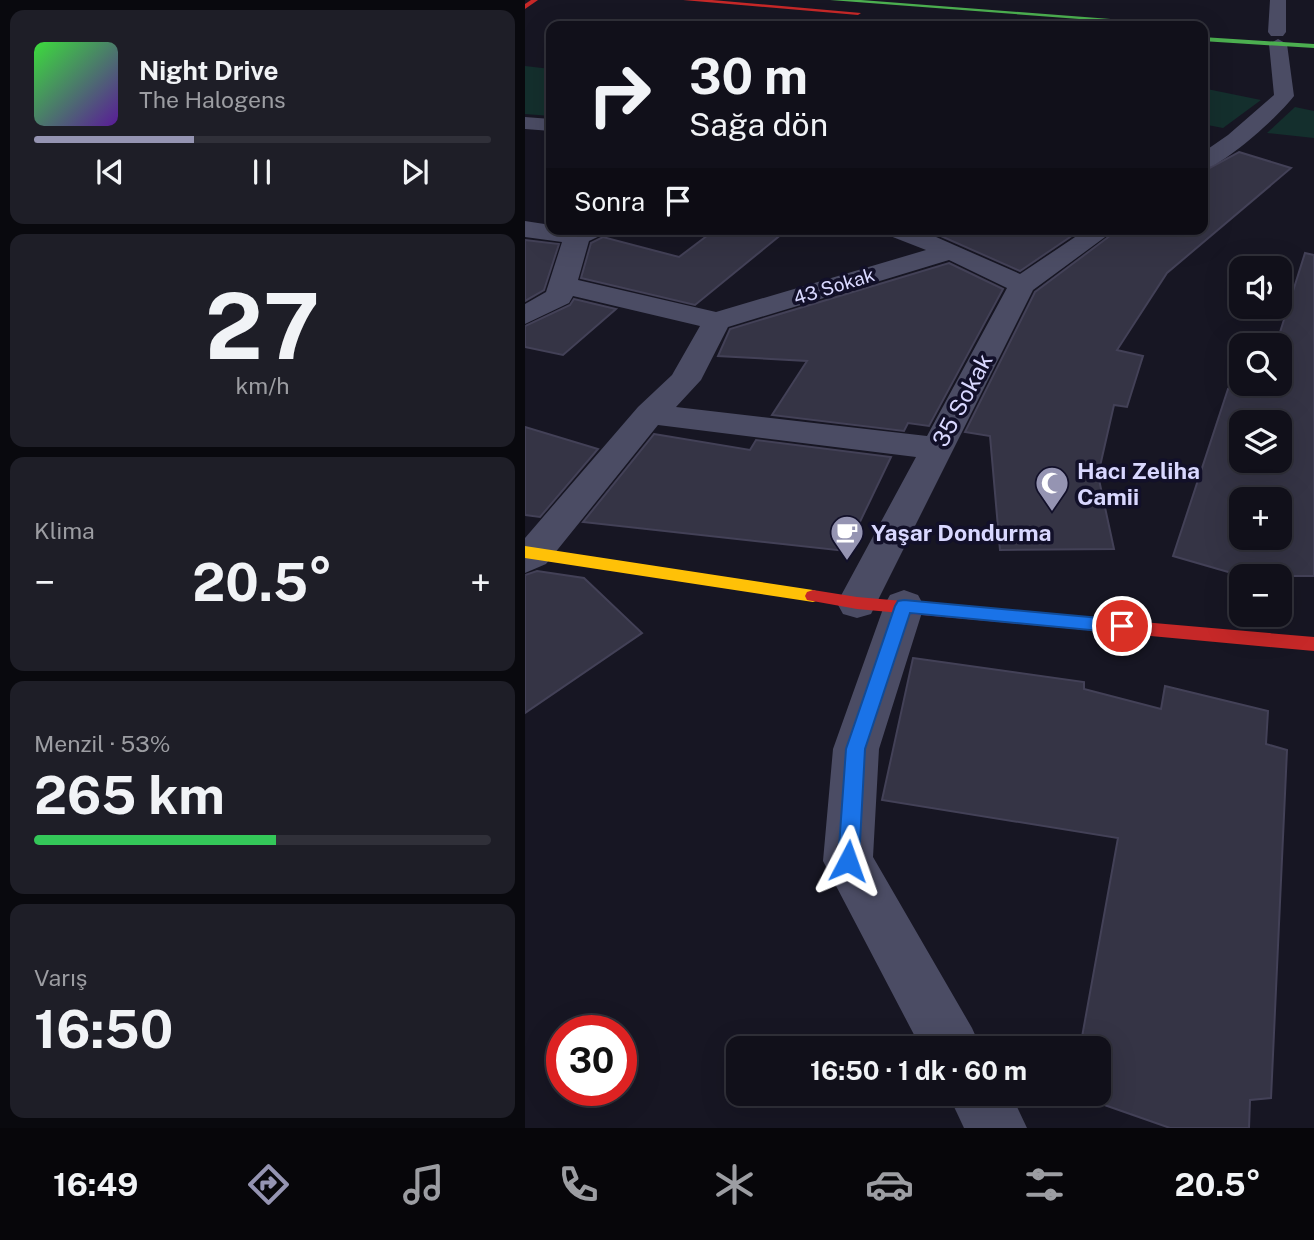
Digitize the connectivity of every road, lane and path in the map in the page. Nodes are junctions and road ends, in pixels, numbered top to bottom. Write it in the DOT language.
graph roads {
  1 [pos="535,0"];
  2 [pos="686,0"];
  3 [pos="833,0"];
  4 [pos="1278,0"];
  5 [pos="525,7"];
  6 [pos="970,21"];
  7 [pos="1129,21"];
  8 [pos="1208,27"];
  9 [pos="1314,34"];
  10 [pos="1208,38"];
  11 [pos="1277,38"];
  12 [pos="1314,46"];
  13 [pos="525,123"];
  14 [pos="546,125"];
  15 [pos="1213,135"];
  16 [pos="1236,140"];
  17 [pos="1208,159"];
  18 [pos="525,229"];
  19 [pos="546,230"];
  20 [pos="585,235"];
  21 [pos="914,235"];
  22 [pos="1095,235"];
  23 [pos="951,251"];
  24 [pos="562,285"];
  25 [pos="1022,285"];
  26 [pos="525,315"];
  27 [pos="717,321"];
  28 [pos="650,414"];
  29 [pos="937,448"];
  30 [pos="528,555"];
  31 [pos="880,604"];
  32 [pos="1314,645"];
  33 [pos="945,1036"];
  34 [pos="985,1106"];
  35 [pos="997,1128"];
  1 -- 5 [label="main road"];
  2 -- 6 [label="main road"];
  3 -- 7 [label="main road"];
  4 -- 11 [label="street"];
  8 -- 11 [label="main road"];
  9 -- 11 [label="main road"];
  10 -- 11 [label="main road"];
  11 -- 12 [label="main road"];
  11 -- 16 [label="street"];
  13 -- 14 [label="street"];
  15 -- 16 [label="street"];
  16 -- 17 [label="street"];
  18 -- 19 [label="street"];
  20 -- 24 [label="street"];
  21 -- 23 [label="street"];
  22 -- 25 [label="street, 35 Sokak"];
  23 -- 25 [label="street"];
  23 -- 27 [label="street, 43 Sokak"];
  24 -- 26 [label="street"];
  24 -- 27 [label="street"];
  25 -- 29 [label="street, 35 Sokak"];
  27 -- 28 [label="street"];
  28 -- 29 [label="street"];
  28 -- 30 [label="street"];
  29 -- 31 [label="street, 35 Sokak"];
  30 -- 31 [label="main road"];
  31 -- 32 [label="main road"];
  31 -- 33 [label="street, 35 Sokak"];
  34 -- 35 [label="street"];
}
